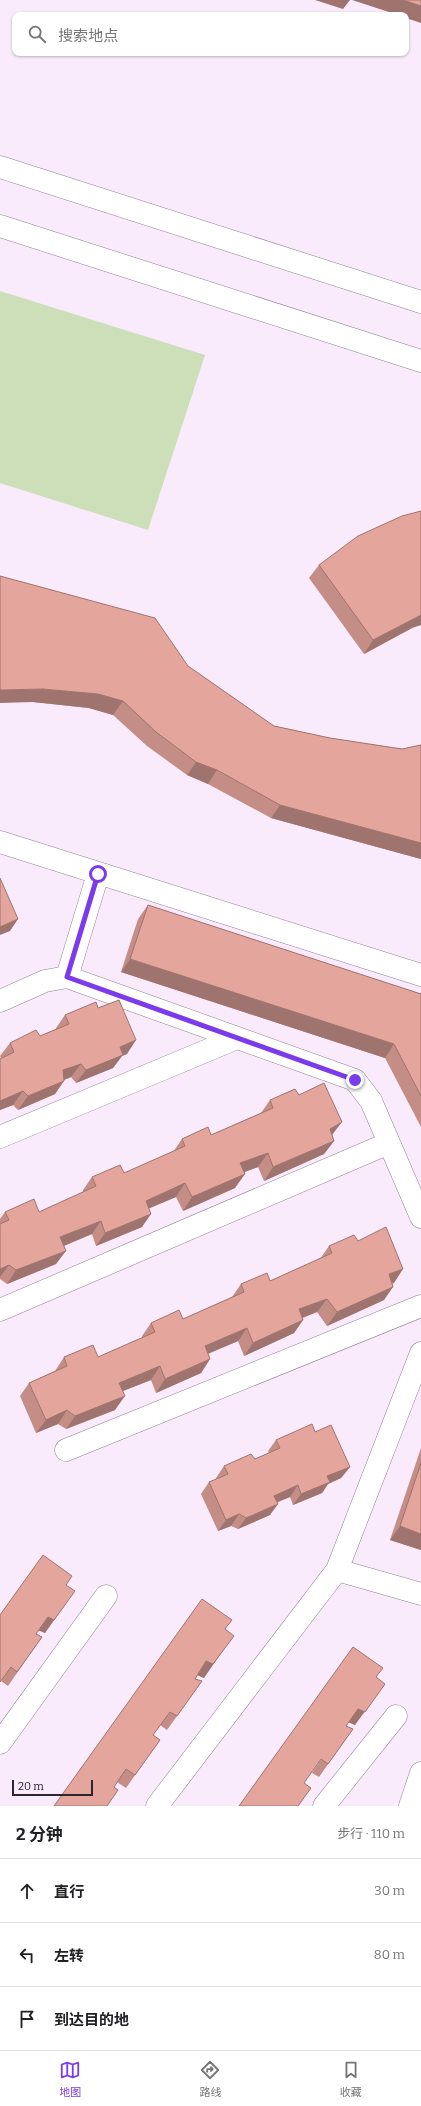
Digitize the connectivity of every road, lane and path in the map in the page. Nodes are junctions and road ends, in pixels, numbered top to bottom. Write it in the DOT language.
graph roads {
  1 [pos="0,167"];
  2 [pos="0,226"];
  3 [pos="421,302"];
  4 [pos="421,361"];
  5 [pos="0,842"];
  6 [pos="98,874"];
  7 [pos="421,975"];
  8 [pos="67,977"];
  9 [pos="0,1002"];
  10 [pos="237,1038"];
  11 [pos="0,1137"];
  12 [pos="389,1143"];
  13 [pos="421,1217"];
  14 [pos="421,1306"];
  15 [pos="0,1310"];
  16 [pos="421,1353"];
  17 [pos="66,1450"];
  18 [pos="337,1570"];
  19 [pos="421,1594"];
  20 [pos="106,1596"];
  21 [pos="396,1716"];
  22 [pos="0,1743"];
  23 [pos="421,1773"];
  24 [pos="157,1806"];
  25 [pos="324,1806"];
  26 [pos="410,1806"];
  1 -- 3 [label="street"];
  2 -- 4 [label="street"];
  5 -- 6 [label="street"];
  6 -- 7 [label="street"];
  6 -- 8 [label="street"];
  8 -- 9 [label="street"];
  8 -- 10 [label="street"];
  10 -- 11 [label="street"];
  10 -- 12 [label="street"];
  12 -- 13 [label="street"];
  12 -- 15 [label="street"];
  14 -- 17 [label="street"];
  16 -- 18 [label="street"];
  18 -- 19 [label="street"];
  18 -- 24 [label="street"];
  20 -- 22 [label="street"];
  21 -- 25 [label="street"];
  23 -- 26 [label="street"];
}
